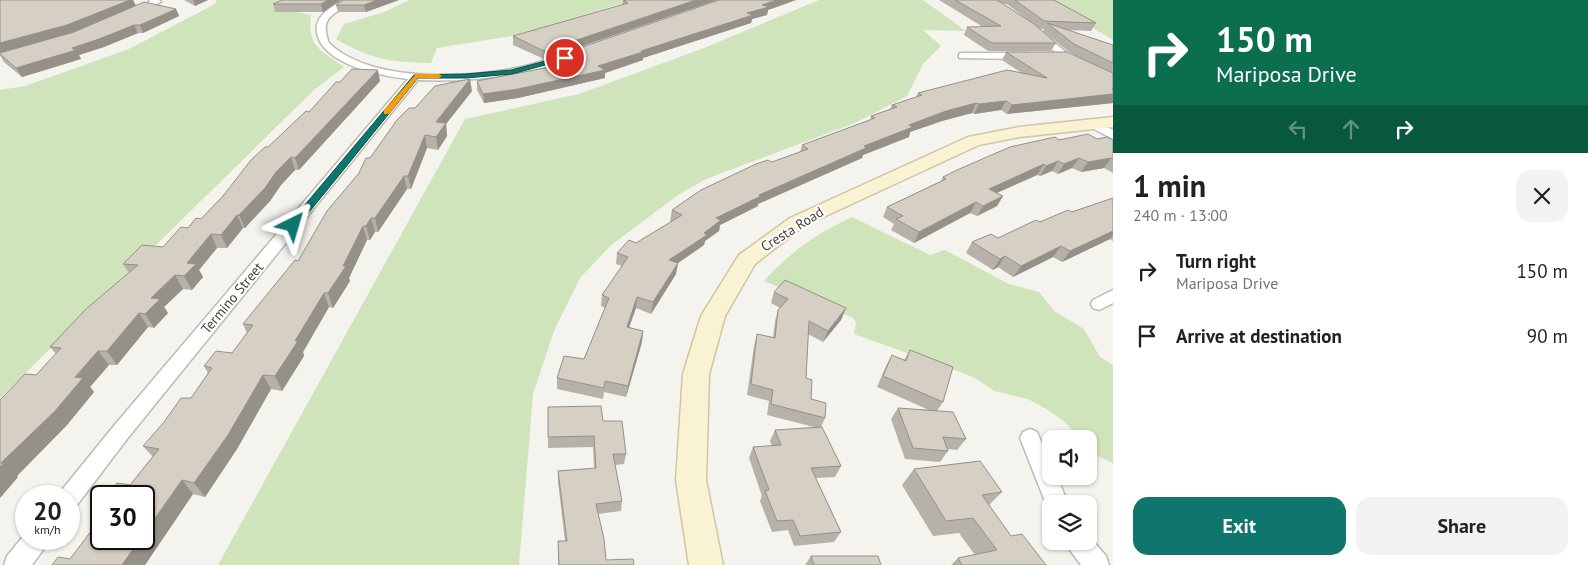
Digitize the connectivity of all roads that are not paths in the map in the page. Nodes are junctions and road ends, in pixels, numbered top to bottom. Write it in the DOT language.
graph roads {
  1 [pos="153,0"];
  2 [pos="350,0"];
  3 [pos="120,17"];
  4 [pos="1026,24"];
  5 [pos="584,52"];
  6 [pos="962,56"];
  7 [pos="1065,56"];
  8 [pos="416,76"];
  9 [pos="1113,81"];
  10 [pos="1102,123"];
  11 [pos="1113,136"];
  12 [pos="1030,438"];
  13 [pos="79,485"];
  14 [pos="1053,495"];
  15 [pos="28,550"];
  16 [pos="1084,550"];
  17 [pos="16,565"];
  18 [pos="706,565"];
  19 [pos="1097,565"];
  1 -- 3 [label="street"];
  2 -- 8 [label="street"];
  4 -- 7 [label="street"];
  5 -- 8 [label="street"];
  6 -- 7 [label="street"];
  7 -- 9 [label="street"];
  8 -- 13 [label="street, Termino Street"];
  10 -- 11 [label="street"];
  10 -- 18 [label="street, Cresta Road"];
  12 -- 14 [label="street"];
  15 -- 17 [label="street"];
  16 -- 19 [label="street"];
}
